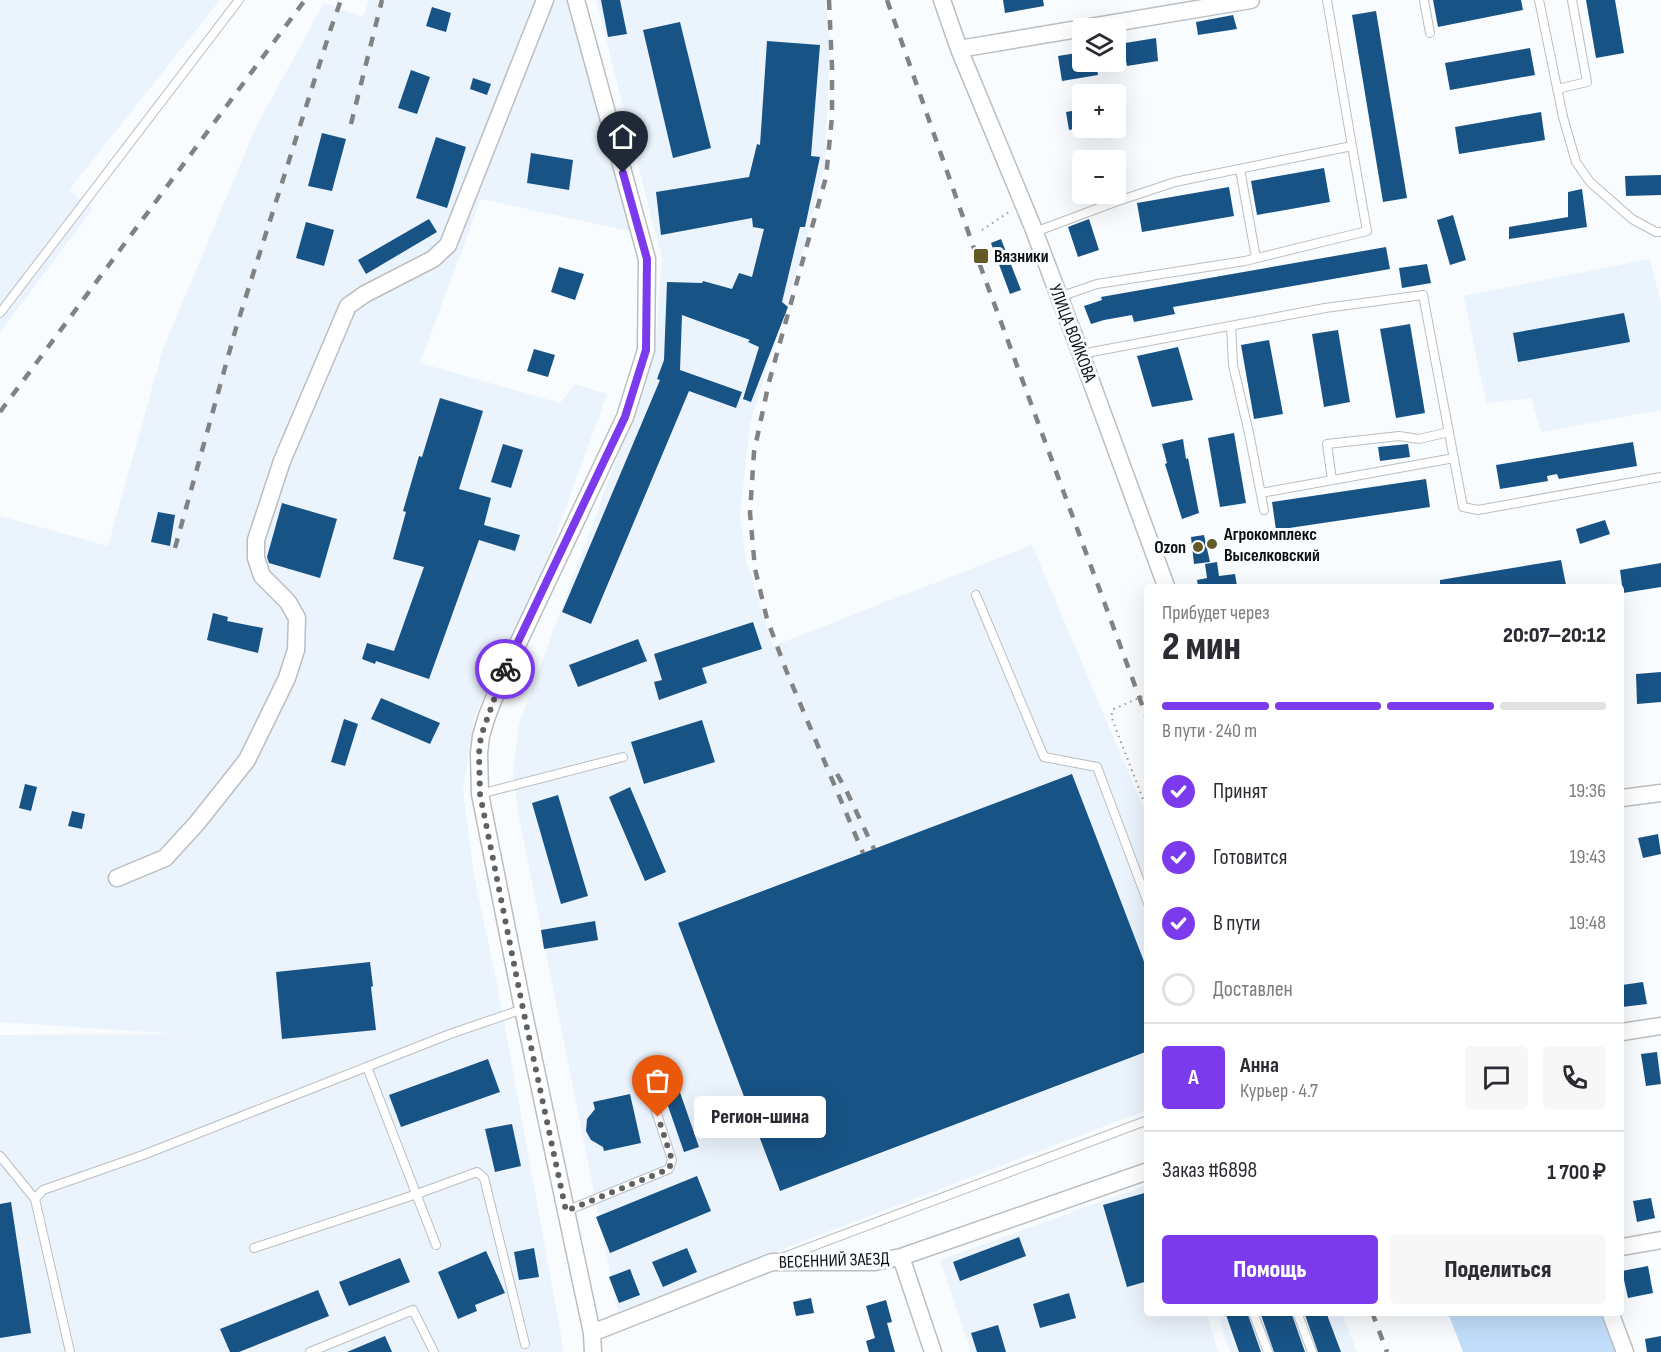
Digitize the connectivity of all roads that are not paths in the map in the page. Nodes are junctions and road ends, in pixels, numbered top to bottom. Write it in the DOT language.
graph roads {
  1 [pos="239,0"];
  2 [pos="545,0"];
  3 [pos="576,0"];
  4 [pos="942,0"];
  5 [pos="1251,0"];
  6 [pos="1327,0"];
  7 [pos="1424,0"];
  8 [pos="1539,0"];
  9 [pos="1572,0"];
  10 [pos="1430,33"];
  11 [pos="959,49"];
  12 [pos="1557,89"];
  13 [pos="1352,147"];
  14 [pos="1240,169"];
  15 [pos="1032,225"];
  16 [pos="1661,232"];
  17 [pos="1256,258"];
  18 [pos="1059,297"];
  19 [pos="0,313"];
  20 [pos="1231,326"];
  21 [pos="1082,354"];
  22 [pos="1449,432"];
  23 [pos="1454,458"];
  24 [pos="1661,477"];
  25 [pos="1332,480"];
  26 [pos="1260,493"];
  27 [pos="1264,510"];
  28 [pos="1165,584"];
  29 [pos="976,595"];
  30 [pos="622,757"];
  31 [pos="1661,793"];
  32 [pos="480,794"];
  33 [pos="1624,798"];
  34 [pos="117,879"];
  35 [pos="1144,892"];
  36 [pos="523,1009"];
  37 [pos="1661,1026"];
  38 [pos="1624,1032"];
  39 [pos="367,1067"];
  40 [pos="651,1096"];
  41 [pos="1144,1122"];
  42 [pos="0,1156"];
  43 [pos="11,1169"];
  44 [pos="0,1172"];
  45 [pos="1144,1172"];
  46 [pos="417,1194"];
  47 [pos="35,1199"];
  48 [pos="566,1211"];
  49 [pos="1661,1240"];
  50 [pos="436,1245"];
  51 [pos="1624,1247"];
  52 [pos="254,1248"];
  53 [pos="901,1257"];
  54 [pos="772,1262"];
  55 [pos="1254,1316"];
  56 [pos="1298,1316"];
  57 [pos="1612,1316"];
  58 [pos="592,1333"];
  59 [pos="525,1344"];
  60 [pos="70,1352"];
  61 [pos="310,1352"];
  62 [pos="434,1352"];
  63 [pos="593,1352"];
  64 [pos="933,1352"];
  65 [pos="1268,1352"];
  66 [pos="1312,1352"];
  67 [pos="1625,1352"];
  1 -- 19 [label="lane"];
  2 -- 34 [label="street"];
  3 -- 32 [label="street"];
  4 -- 11 [label="street, УЛИЦА ВОЙКОВА"];
  5 -- 11 [label="street"];
  6 -- 13 [label="lane"];
  7 -- 10 [label="lane"];
  8 -- 12 [label="lane"];
  9 -- 12 [label="lane"];
  11 -- 15 [label="street, УЛИЦА ВОЙКОВА"];
  12 -- 16 [label="lane"];
  13 -- 14 [label="lane"];
  13 -- 17 [label="lane"];
  14 -- 15 [label="lane"];
  14 -- 17 [label="lane"];
  15 -- 18 [label="street, УЛИЦА ВОЙКОВА"];
  17 -- 18 [label="lane"];
  18 -- 21 [label="street, УЛИЦА ВОЙКОВА"];
  20 -- 21 [label="lane"];
  20 -- 22 [label="lane"];
  20 -- 26 [label="lane"];
  21 -- 28 [label="street, УЛИЦА ВОЙКОВА"];
  22 -- 23 [label="lane"];
  22 -- 25 [label="lane"];
  23 -- 24 [label="lane"];
  23 -- 25 [label="lane"];
  25 -- 26 [label="lane"];
  26 -- 27 [label="lane"];
  29 -- 35 [label="lane"];
  30 -- 32 [label="lane"];
  31 -- 33 [label="street"];
  32 -- 36 [label="street"];
  36 -- 39 [label="lane"];
  36 -- 48 [label="street"];
  37 -- 38 [label="street"];
  39 -- 46 [label="lane"];
  39 -- 47 [label="lane"];
  40 -- 48 [label="lane"];
  41 -- 54 [label="lane"];
  42 -- 43 [label="lane"];
  43 -- 44 [label="lane"];
  43 -- 47 [label="lane"];
  45 -- 53 [label="street, ВЕСЕННИЙ ЗАЕЗД"];
  46 -- 50 [label="lane"];
  46 -- 52 [label="lane"];
  46 -- 59 [label="lane"];
  47 -- 60 [label="lane"];
  48 -- 58 [label="street"];
  49 -- 51 [label="street"];
  53 -- 54 [label="street, ВЕСЕННИЙ ЗАЕЗД"];
  53 -- 64 [label="street"];
  54 -- 58 [label="street, ВЕСЕННИЙ ЗАЕЗД"];
  55 -- 65 [label="lane"];
  56 -- 66 [label="lane"];
  57 -- 67 [label="street"];
  58 -- 63 [label="street"];
  61 -- 62 [label="lane"];
}
